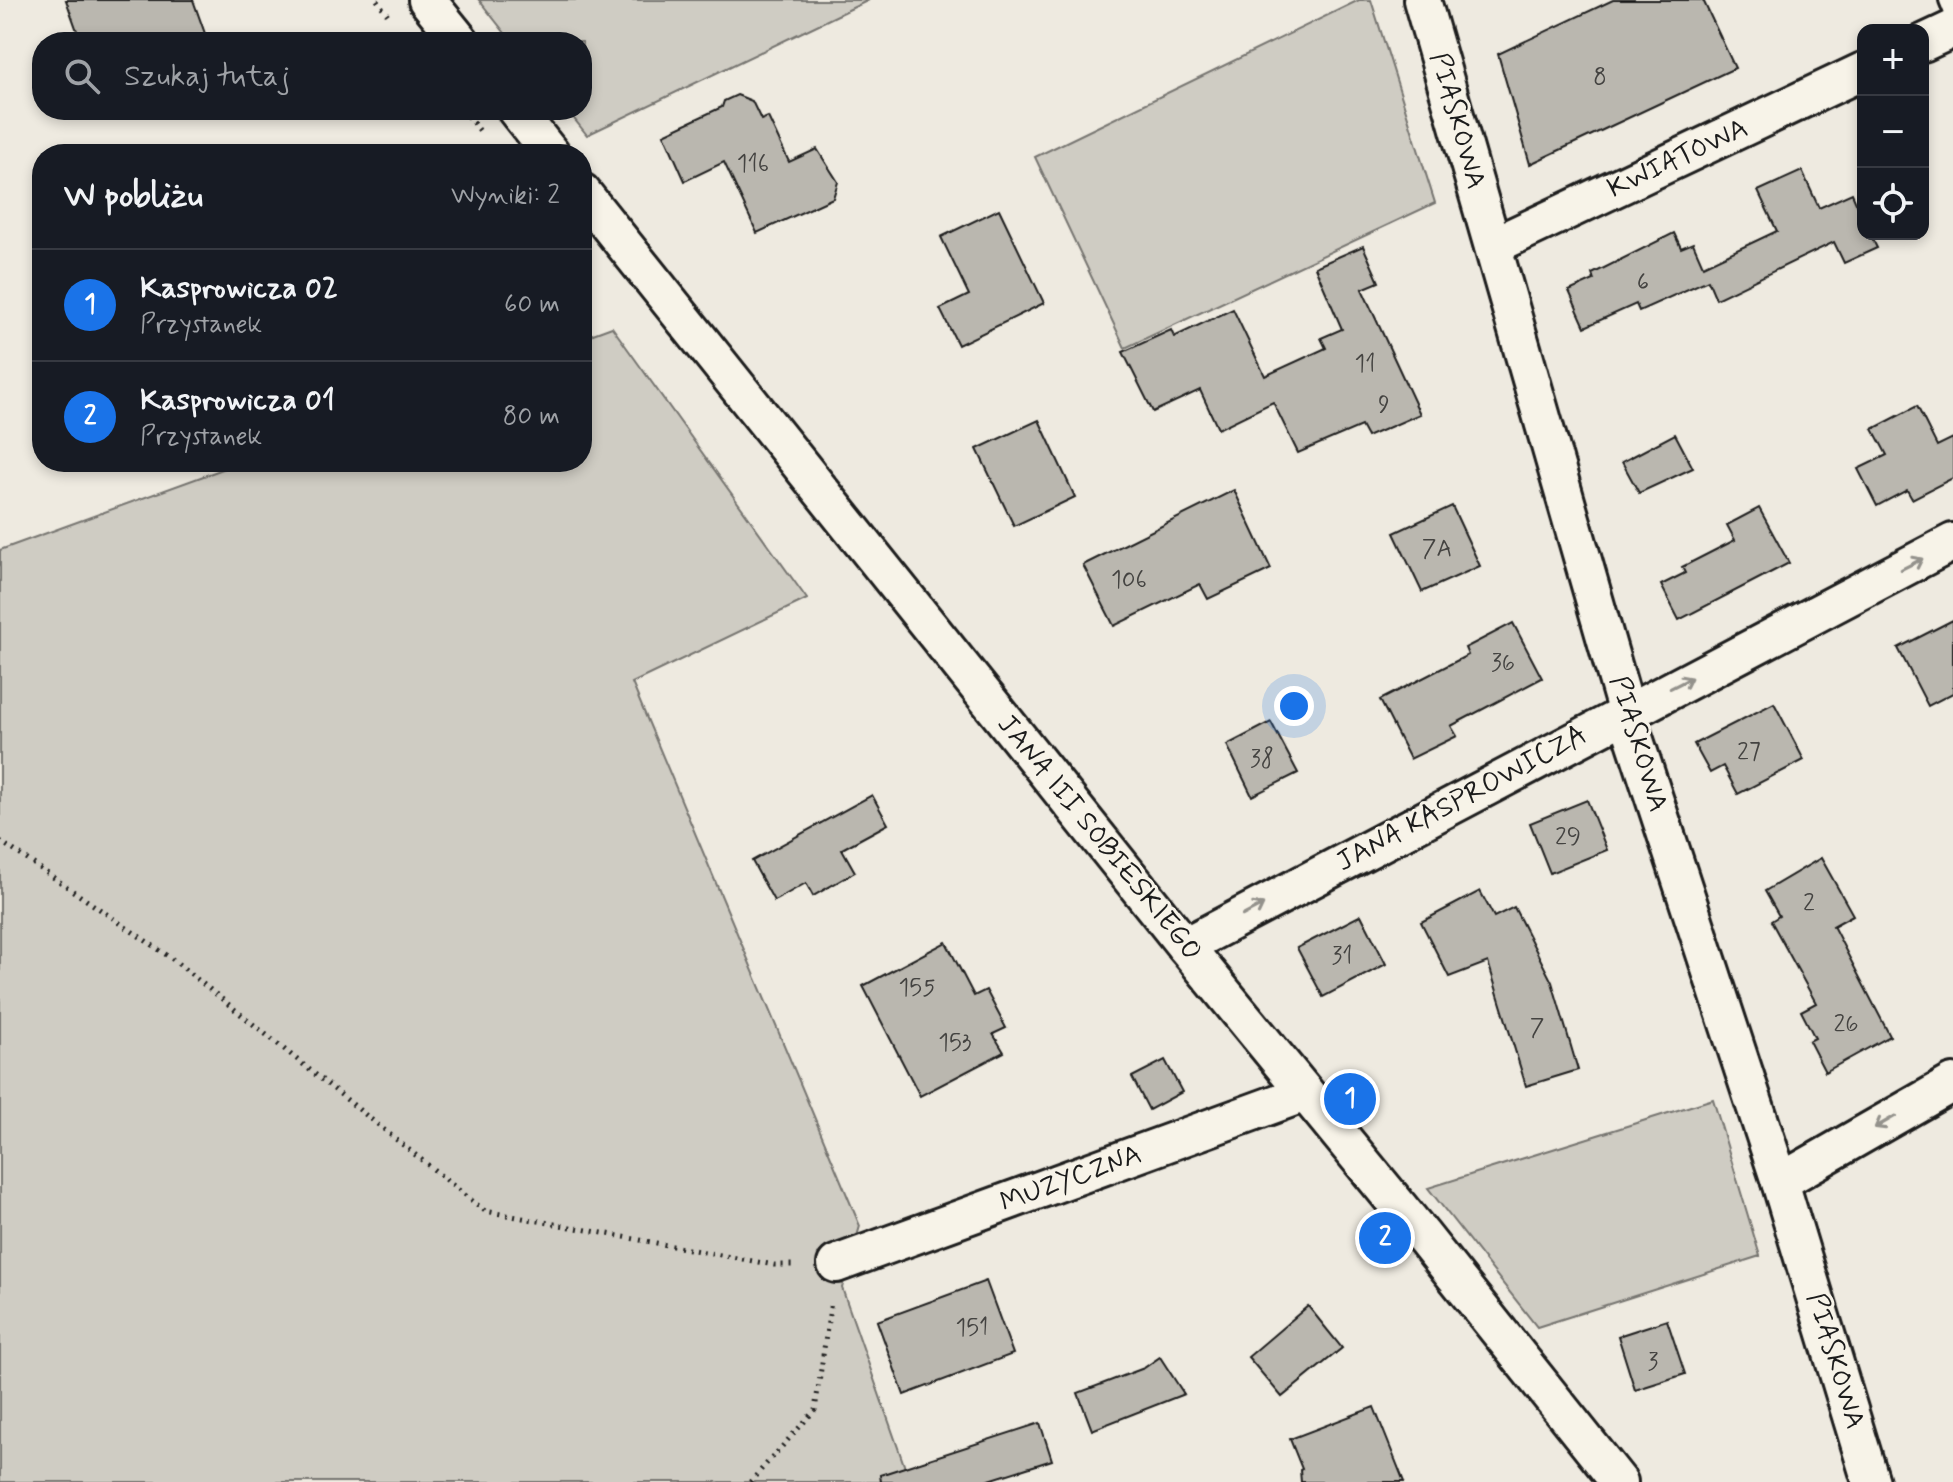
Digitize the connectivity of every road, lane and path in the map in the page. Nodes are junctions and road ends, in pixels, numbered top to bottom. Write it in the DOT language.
graph roads {
  1 [pos="427,0"];
  2 [pos="1422,0"];
  3 [pos="1949,0"];
  4 [pos="1953,10"];
  5 [pos="1953,29"];
  6 [pos="453,32"];
  7 [pos="1929,40"];
  8 [pos="1857,74"];
  9 [pos="524,120"];
  10 [pos="543,144"];
  11 [pos="592,205"];
  12 [pos="1493,246"];
  13 [pos="1953,542"];
  14 [pos="1626,712"];
  15 [pos="0,841"];
  16 [pos="1185,946"];
  17 [pos="1953,1083"];
  18 [pos="1305,1093"];
  19 [pos="1780,1182"];
  20 [pos="836,1264"];
  21 [pos="750,1482"];
  22 [pos="1619,1482"];
  23 [pos="1871,1482"];
  1 -- 6 [label="street"];
  2 -- 12 [label="street, PIASKOWA"];
  3 -- 4 [label="lane"];
  5 -- 7 [label="street"];
  8 -- 12 [label="street, KWIATOWA"];
  9 -- 10 [label="street"];
  11 -- 16 [label="street, JANA III SOBIESKIEGO"];
  12 -- 14 [label="street, PIASKOWA"];
  14 -- 13 [label="street, JANA KASPROWICZA, one-way"];
  16 -- 14 [label="street, JANA KASPROWICZA, one-way"];
  14 -- 19 [label="street, PIASKOWA"];
  15 -- 20 [label="path"];
  16 -- 18 [label="street, JANA III SOBIESKIEGO"];
  17 -- 19 [label="street, one-way"];
  18 -- 20 [label="street, MUZYCZNA"];
  18 -- 22 [label="street, JANA III SOBIESKIEGO"];
  19 -- 23 [label="street, PIASKOWA"];
  20 -- 21 [label="path"];
}
